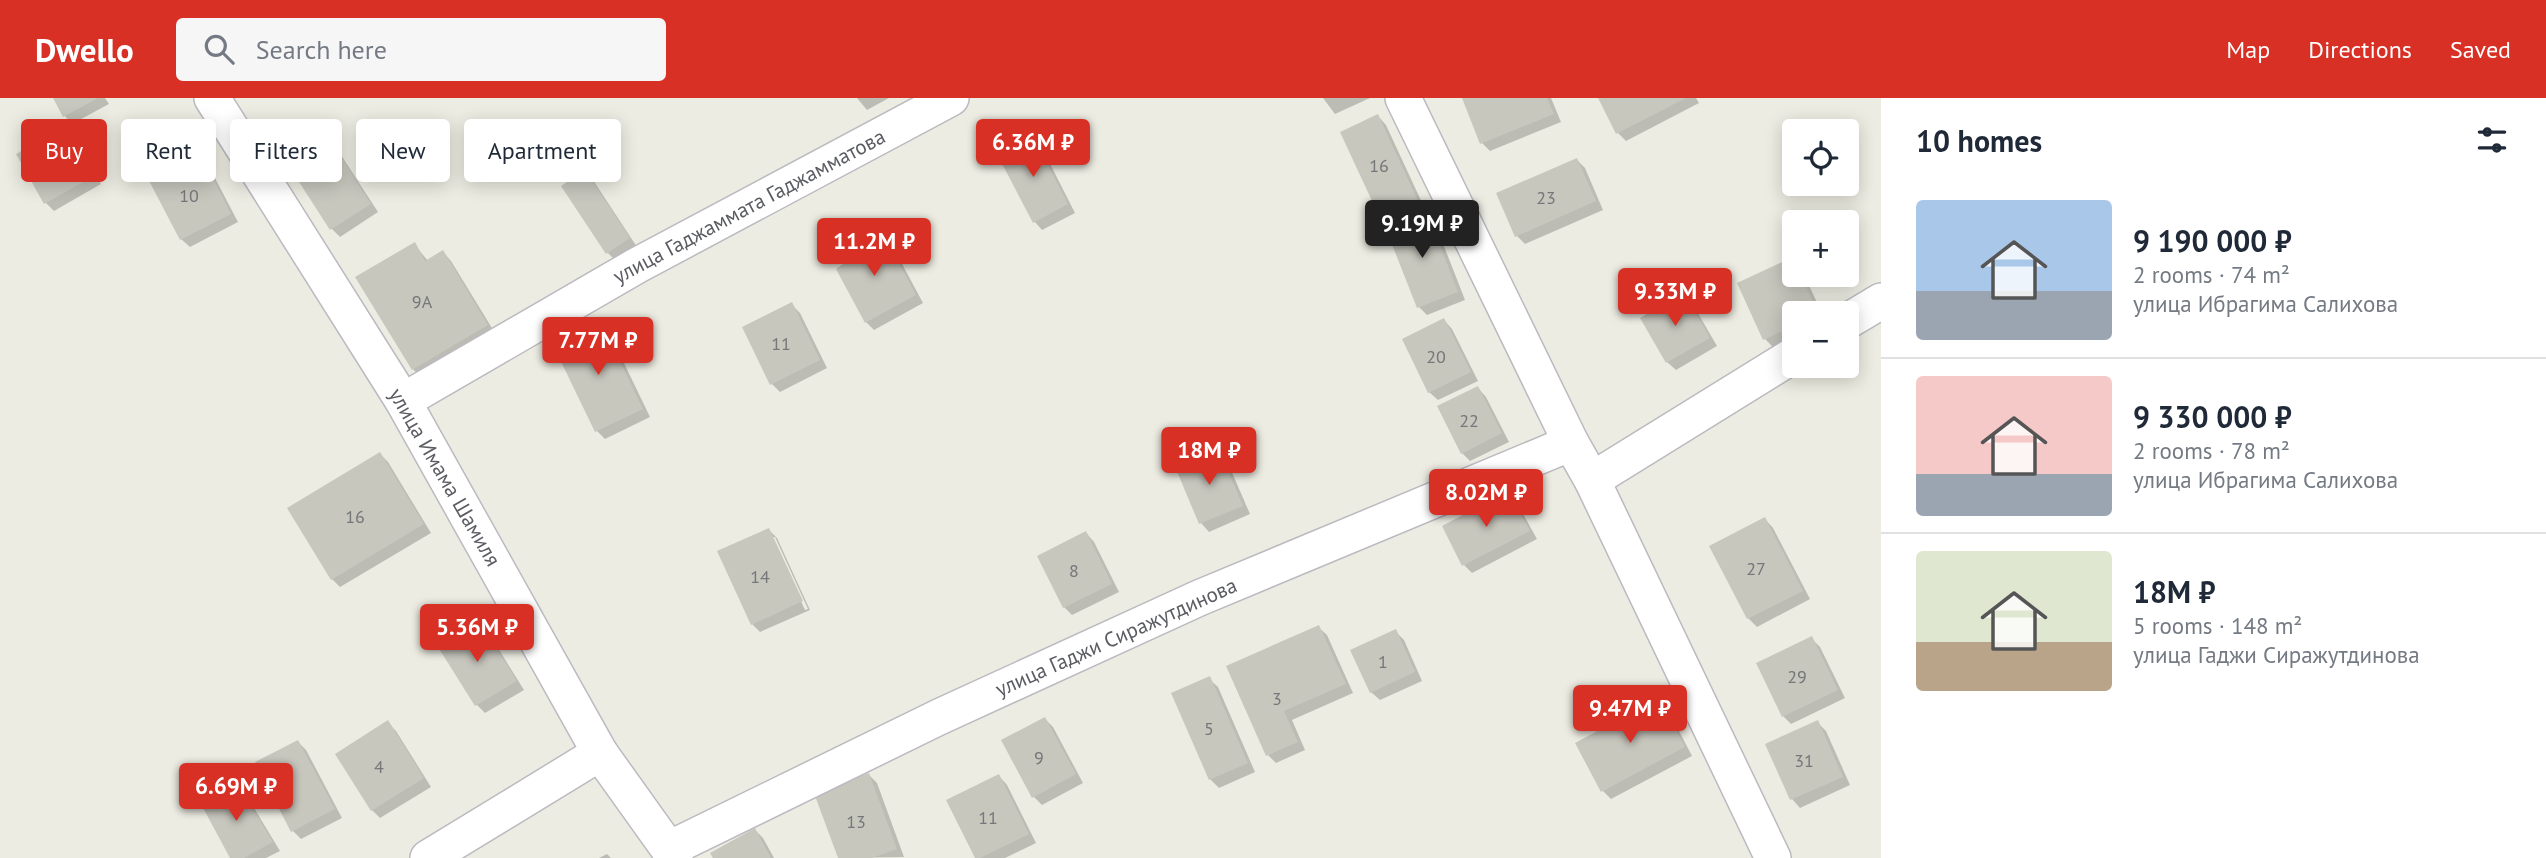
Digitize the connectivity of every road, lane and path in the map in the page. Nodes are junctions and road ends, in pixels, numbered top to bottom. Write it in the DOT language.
graph roads {
  1 [pos="212,98"];
  2 [pos="951,98"];
  3 [pos="1403,98"];
  4 [pos="1881,301"];
  5 [pos="1859,314"];
  6 [pos="1782,362"];
  7 [pos="403,401"];
  8 [pos="1571,443"];
  9 [pos="1591,480"];
  10 [pos="600,753"];
  11 [pos="672,853"];
  12 [pos="428,858"];
  13 [pos="1773,858"];
  1 -- 7 [label="street, улица Имама Шамиля"];
  2 -- 7 [label="street, улица Гаджаммата Гаджамматова"];
  3 -- 8 [label="street"];
  4 -- 5 [label="street"];
  6 -- 9 [label="street"];
  7 -- 10 [label="street, улица Имама Шамиля"];
  8 -- 9 [label="street"];
  8 -- 11 [label="street, улица Гаджи Сиражутдинова"];
  9 -- 13 [label="street"];
  10 -- 11 [label="street, улица Имама Шамиля"];
  10 -- 12 [label="street"];
}
